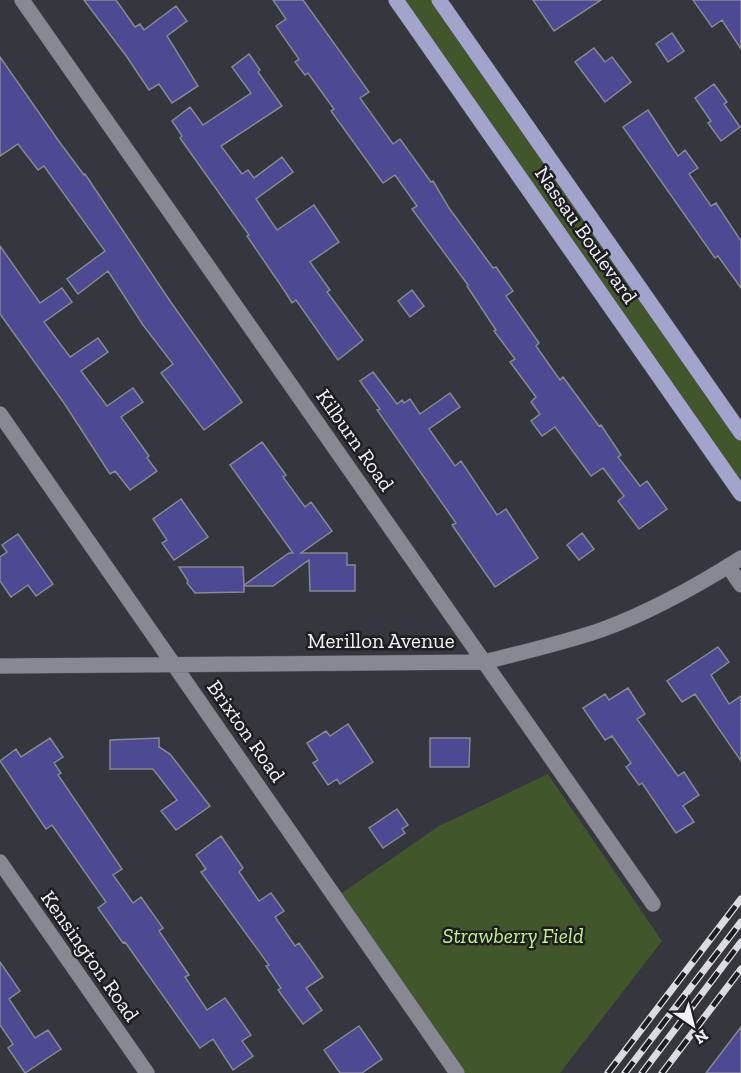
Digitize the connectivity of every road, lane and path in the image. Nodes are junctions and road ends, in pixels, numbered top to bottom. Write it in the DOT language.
graph roads {
  1 [pos="22,0"];
  2 [pos="396,0"];
  3 [pos="439,0"];
  4 [pos="0,414"];
  5 [pos="741,433"];
  6 [pos="741,494"];
  7 [pos="735,562"];
  8 [pos="741,585"];
  9 [pos="484,662"];
  10 [pos="175,664"];
  11 [pos="0,666"];
  12 [pos="0,862"];
  13 [pos="653,904"];
  14 [pos="147,1073"];
  15 [pos="457,1073"];
  1 -- 9 [label="street, Kilburn Road"];
  2 -- 6 [label="main road, Nassau Boulevard"];
  3 -- 5 [label="main road, Nassau Boulevard"];
  4 -- 10 [label="street, Brixton Road"];
  7 -- 8 [label="street"];
  7 -- 9 [label="street, Merillon Avenue"];
  9 -- 10 [label="street, Merillon Avenue"];
  9 -- 13 [label="street, Kilburn Road"];
  10 -- 11 [label="street, Merillon Avenue"];
  10 -- 15 [label="street, Brixton Road"];
  12 -- 14 [label="street, Kensington Road"];
}
